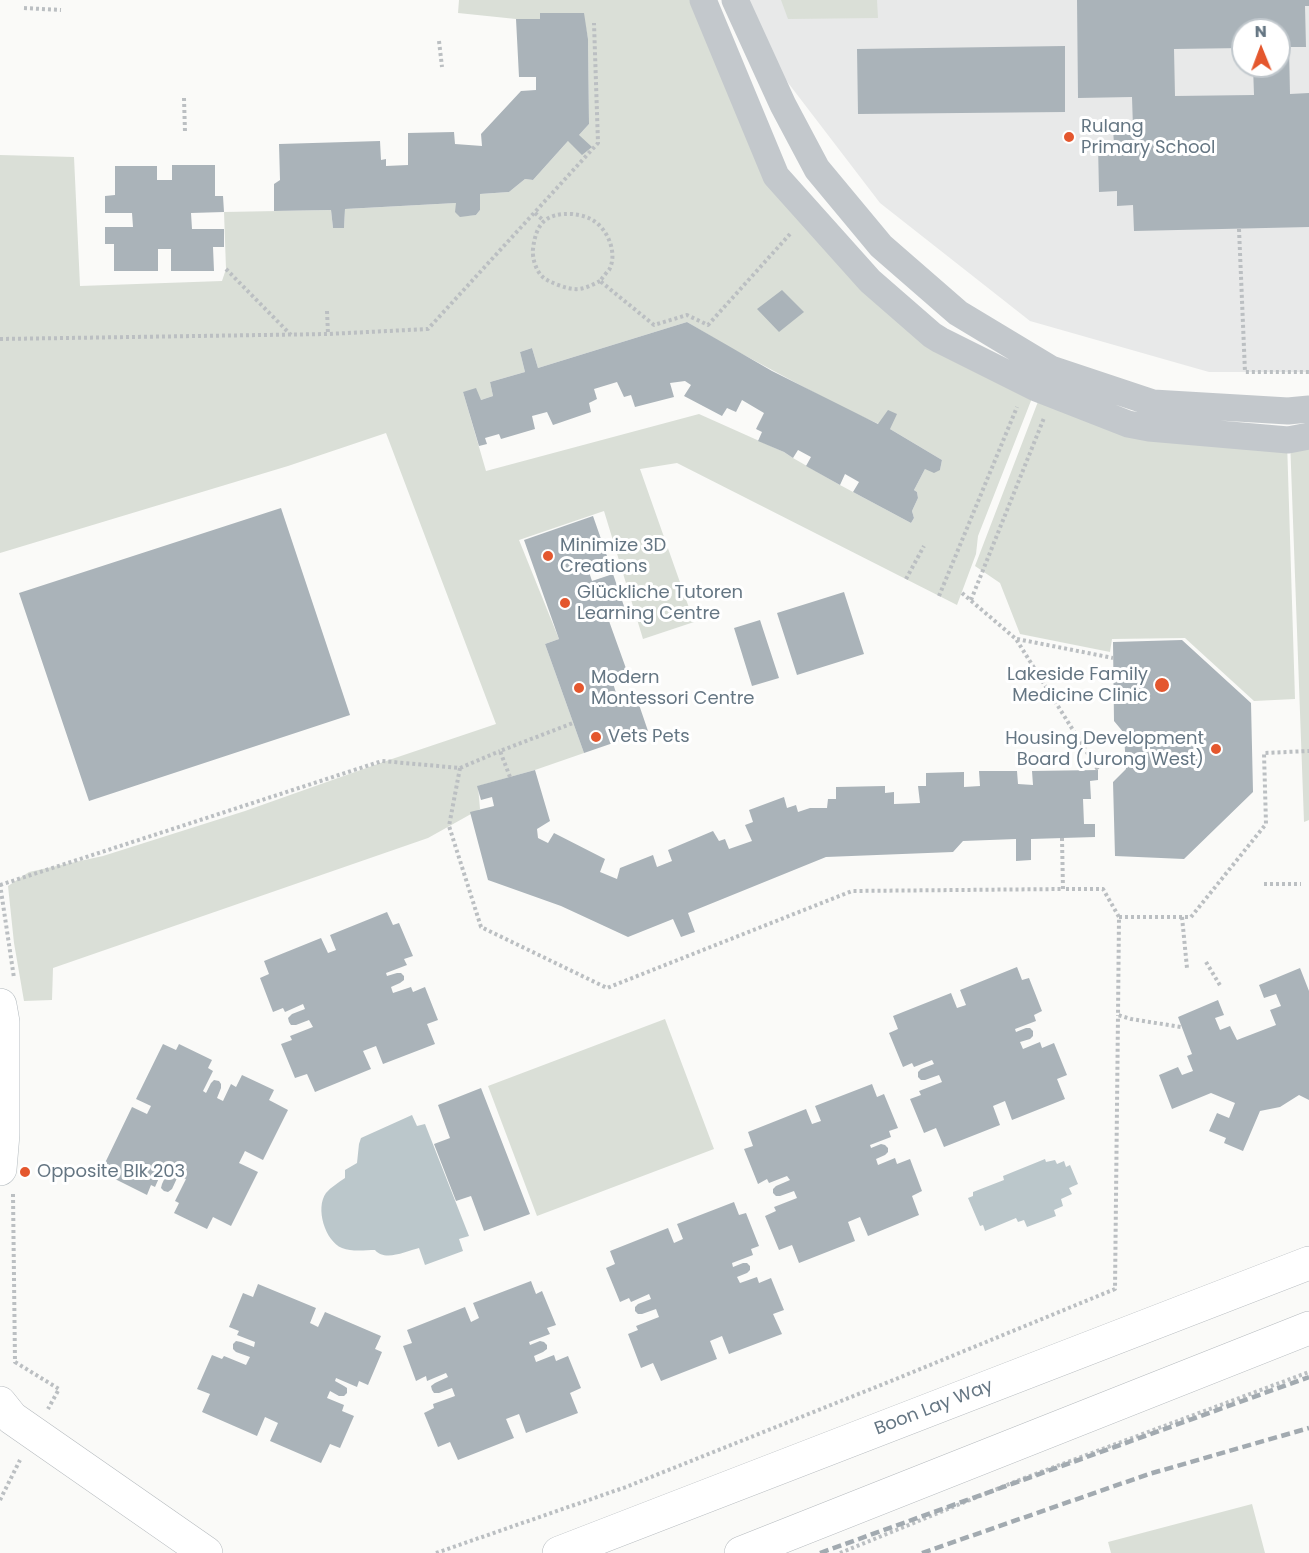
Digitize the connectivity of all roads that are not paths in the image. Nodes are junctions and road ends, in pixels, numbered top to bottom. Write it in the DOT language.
graph roads {
  1 [pos="703,0"];
  2 [pos="735,0"];
  3 [pos="1309,409"];
  4 [pos="1309,436"];
  5 [pos="8,996"];
  6 [pos="7,1181"];
  7 [pos="1309,1263"];
  8 [pos="1309,1328"];
  9 [pos="0,1403"];
  10 [pos="206,1553"];
  11 [pos="559,1553"];
  12 [pos="741,1553"];
  1 -- 4 [label="street"];
  2 -- 3 [label="street"];
  5 -- 6 [label="main road"];
  7 -- 11 [label="main road, Boon Lay Way"];
  8 -- 12 [label="main road"];
  9 -- 10 [label="main road"];
}
